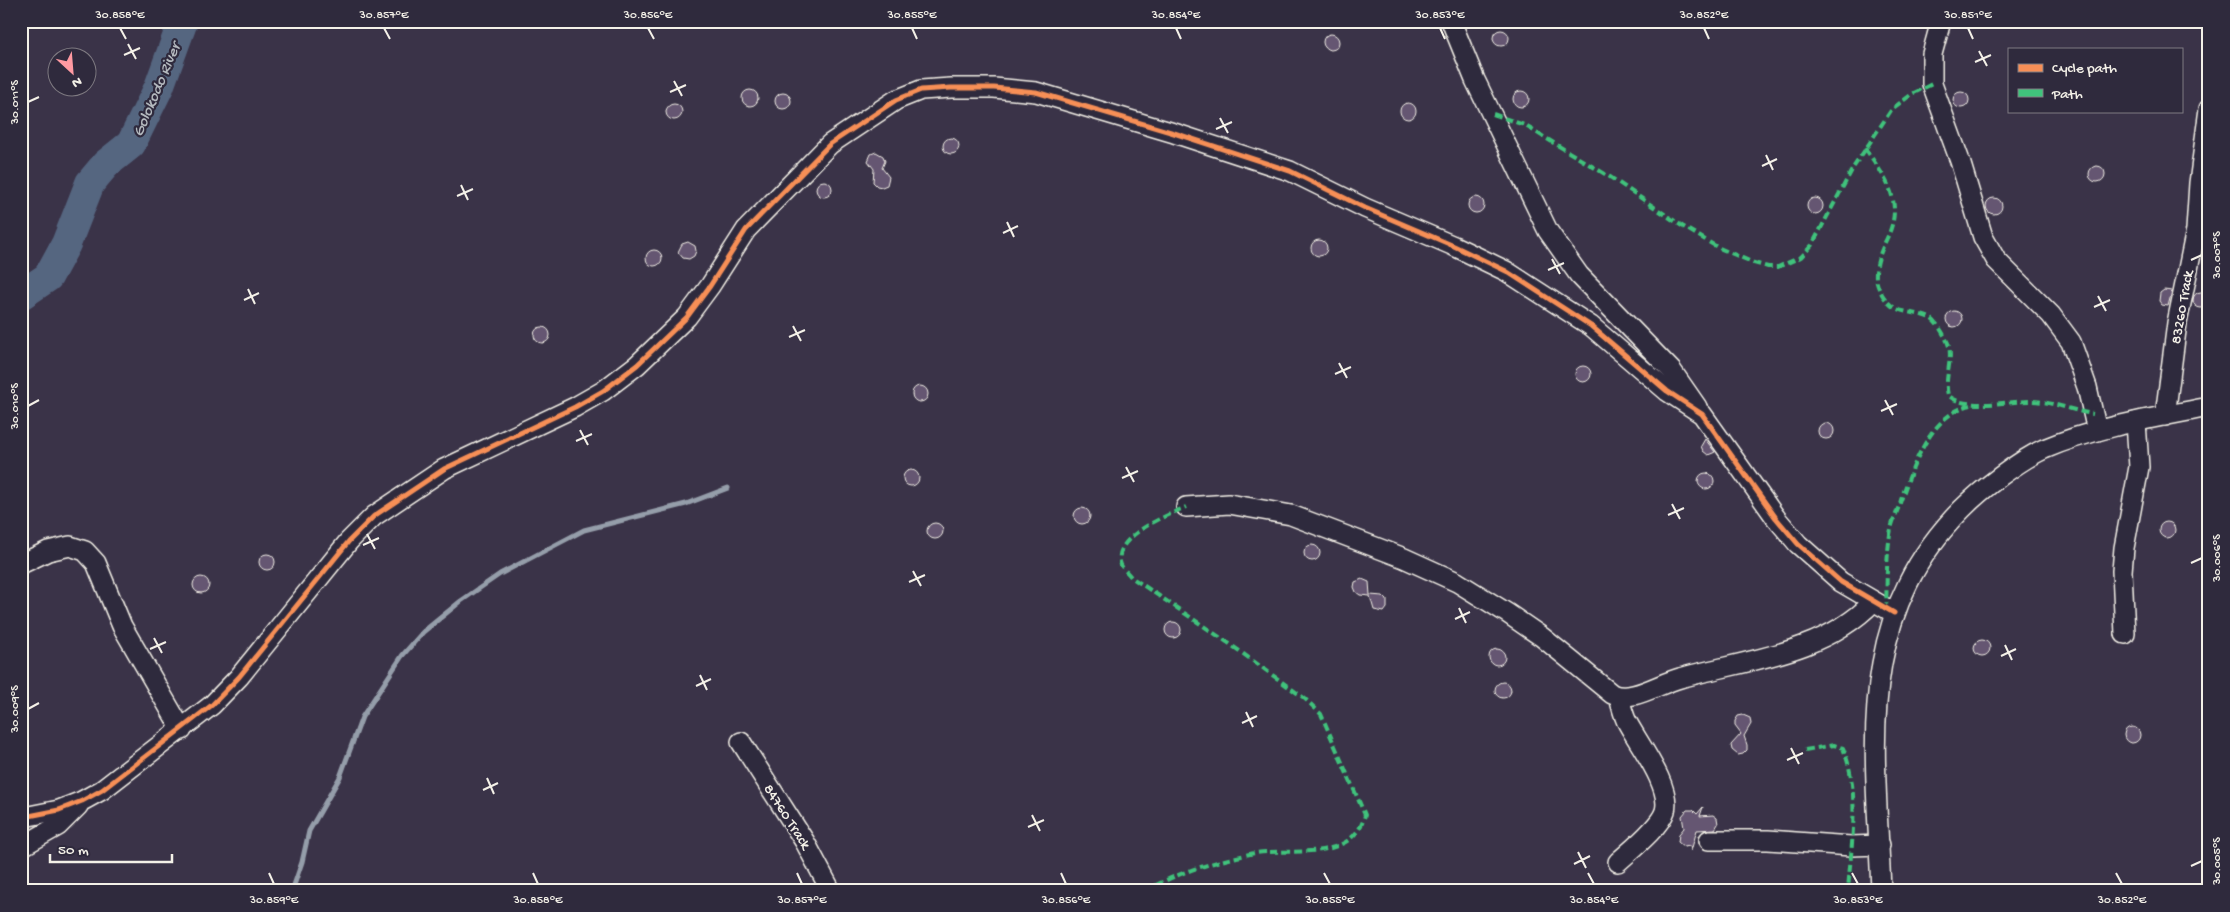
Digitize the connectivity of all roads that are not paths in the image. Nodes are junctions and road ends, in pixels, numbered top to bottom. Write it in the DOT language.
graph roads {
  1 [pos="1451,21"];
  2 [pos="1941,21"];
  3 [pos="2209,109"];
  4 [pos="2209,407"];
  5 [pos="1702,414"];
  6 [pos="2165,416"];
  7 [pos="2136,422"];
  8 [pos="2097,431"];
  9 [pos="1186,508"];
  10 [pos="21,564"];
  11 [pos="1873,602"];
  12 [pos="1894,614"];
  13 [pos="2125,634"];
  14 [pos="1619,698"];
  15 [pos="182,730"];
  16 [pos="741,742"];
  17 [pos="82,801"];
  18 [pos="29,816"];
  19 [pos="1709,840"];
  20 [pos="1880,845"];
  21 [pos="21,847"];
  22 [pos="1618,862"];
  23 [pos="831,891"];
  24 [pos="1881,891"];
  1 -- 5 [label="street"];
  2 -- 8 [label="street"];
  3 -- 6 [label="street, 83260 Track"];
  4 -- 6 [label="street"];
  5 -- 11 [label="street"];
  5 -- 15 [label="street"];
  6 -- 7 [label="street"];
  7 -- 8 [label="street"];
  7 -- 13 [label="street"];
  8 -- 12 [label="street"];
  9 -- 14 [label="street"];
  10 -- 15 [label="street"];
  11 -- 12 [label="street"];
  11 -- 14 [label="street"];
  12 -- 20 [label="street"];
  14 -- 22 [label="street"];
  15 -- 17 [label="street"];
  16 -- 23 [label="street, 84760 Track"];
  17 -- 18 [label="street"];
  17 -- 21 [label="street"];
  19 -- 20 [label="street"];
  20 -- 24 [label="street"];
}
